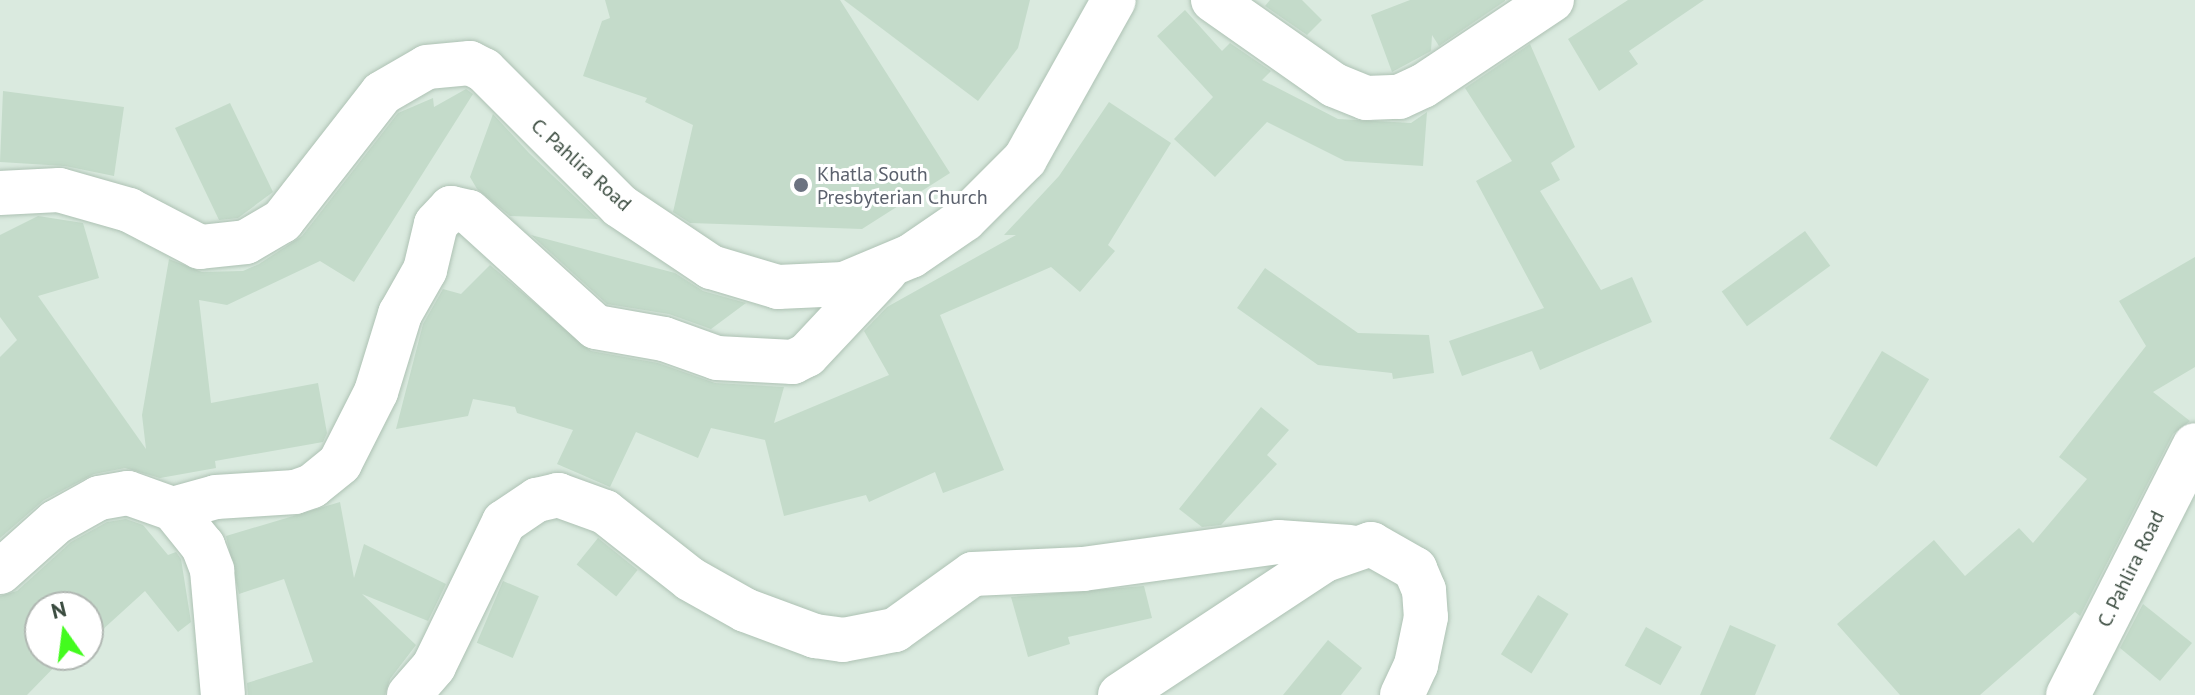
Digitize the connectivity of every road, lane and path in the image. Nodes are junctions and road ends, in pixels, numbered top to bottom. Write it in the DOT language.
graph roads {
  1 [pos="1114,0"];
  2 [pos="1213,0"];
  3 [pos="1552,0"];
  4 [pos="0,193"];
  5 [pos="891,266"];
  6 [pos="2195,445"];
  7 [pos="173,509"];
  8 [pos="1350,547"];
  9 [pos="0,572"];
  10 [pos="223,695"];
  11 [pos="409,695"];
  12 [pos="1120,695"];
  13 [pos="1402,695"];
  14 [pos="2068,695"];
  1 -- 5 [label="street, C. Pahlira Road"];
  2 -- 3 [label="street"];
  4 -- 5 [label="street, C. Pahlira Road"];
  5 -- 7 [label="street"];
  6 -- 14 [label="street, C. Pahlira Road"];
  7 -- 9 [label="street"];
  7 -- 10 [label="street"];
  8 -- 11 [label="street"];
  8 -- 12 [label="street"];
  8 -- 13 [label="street"];
}
